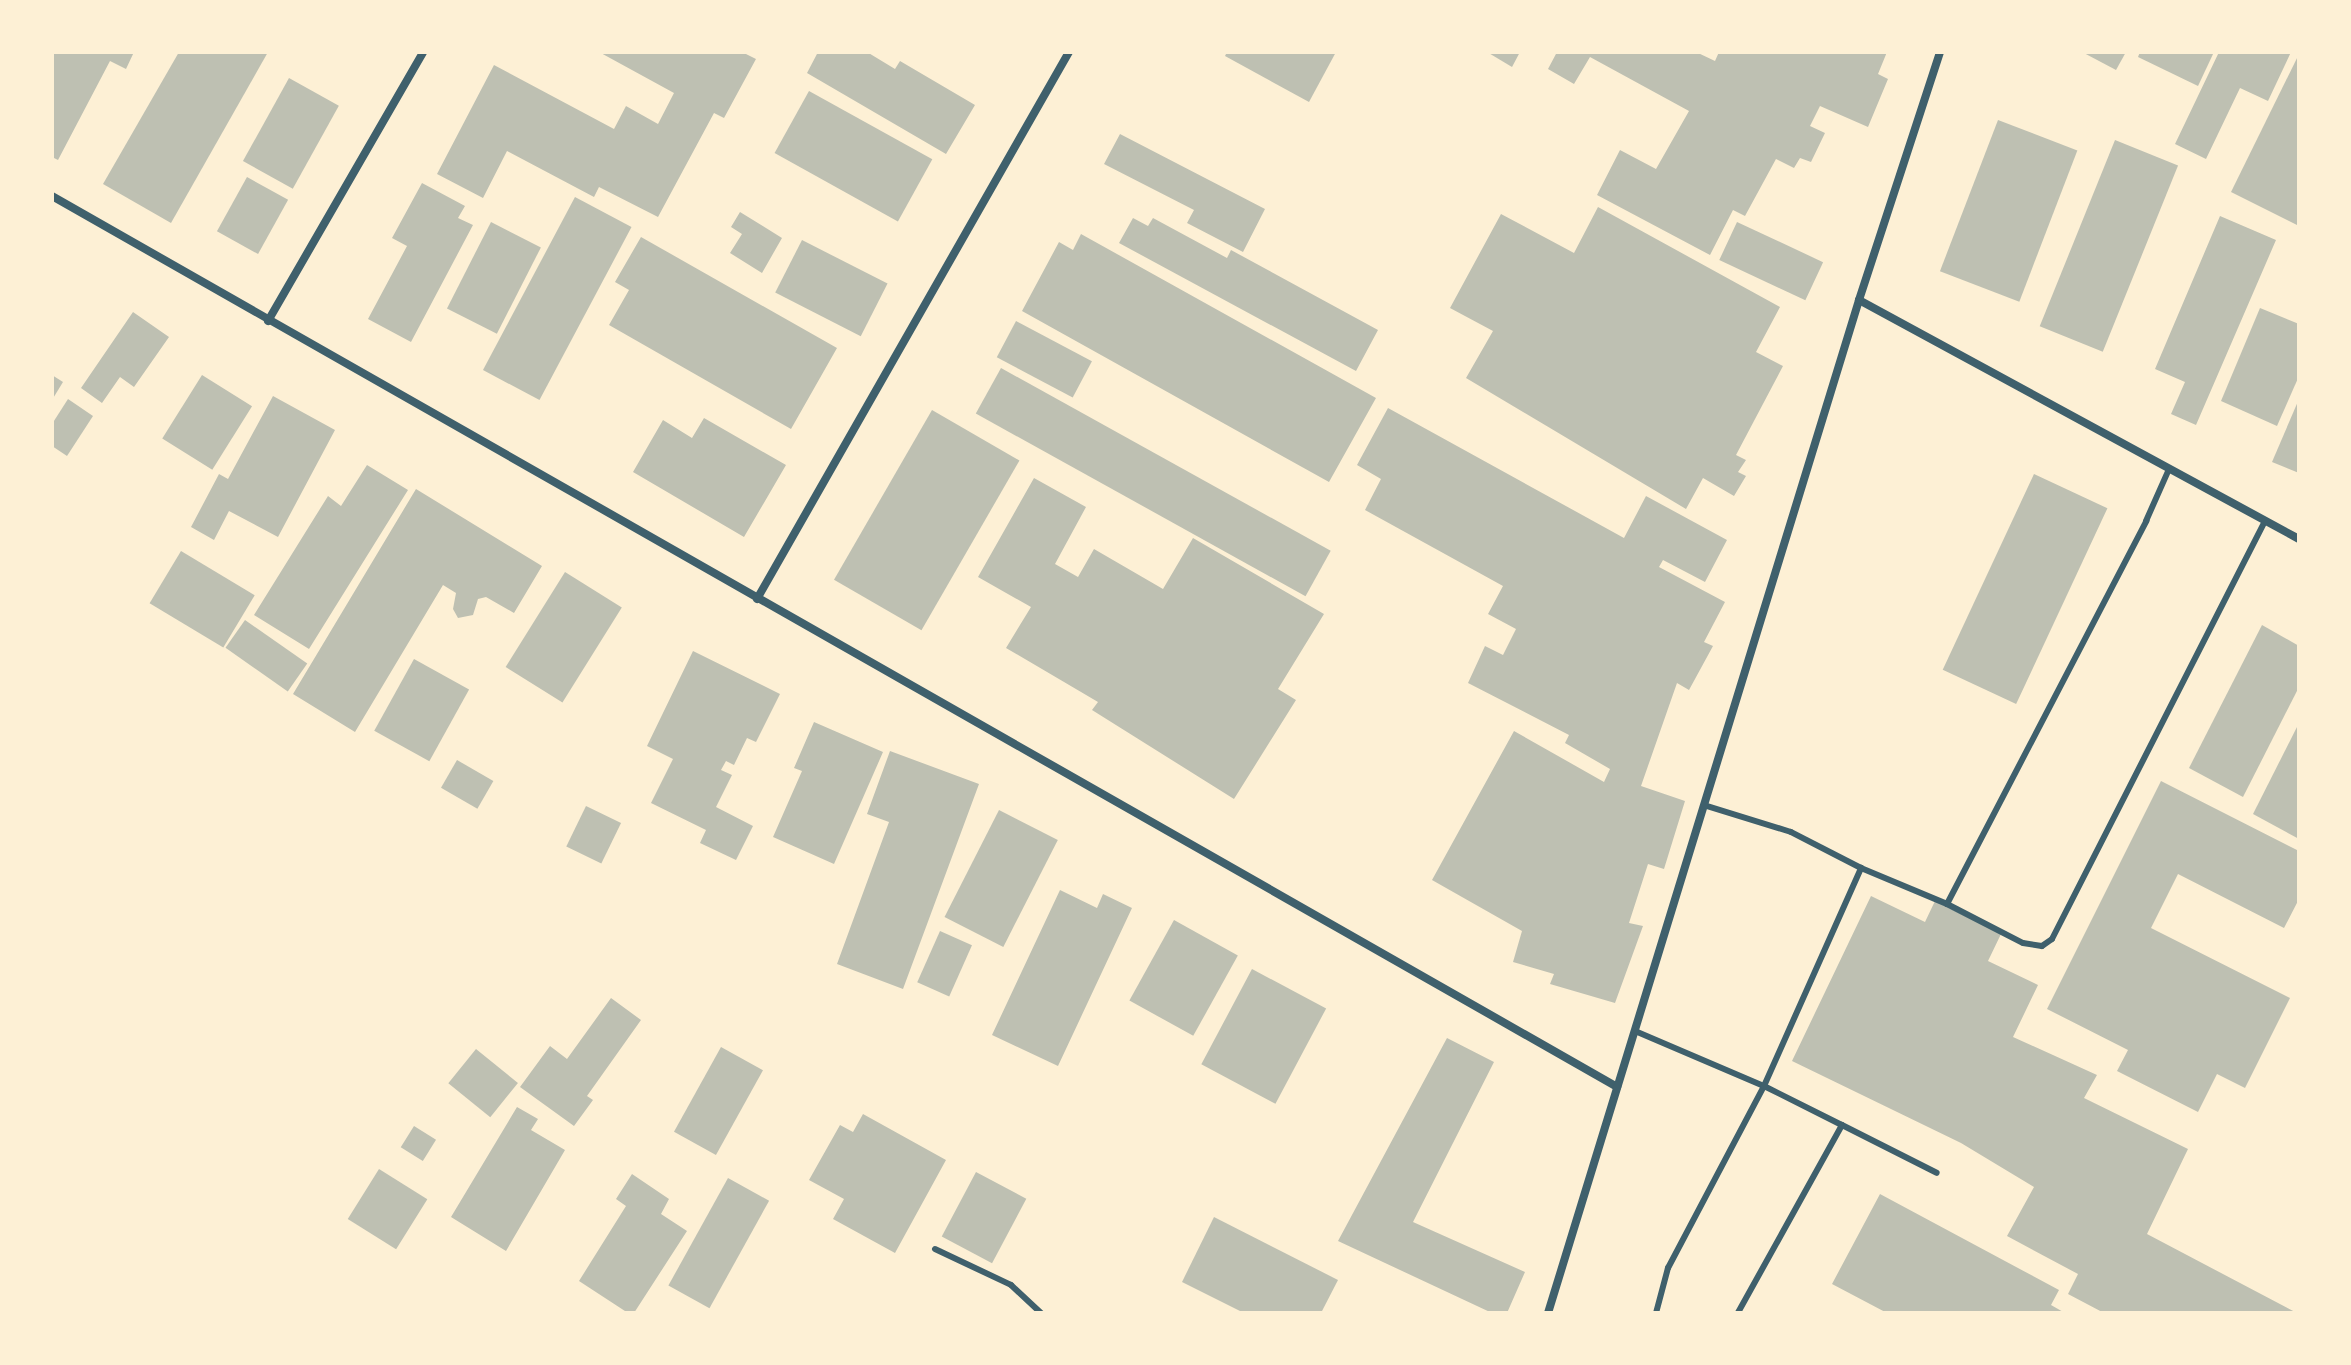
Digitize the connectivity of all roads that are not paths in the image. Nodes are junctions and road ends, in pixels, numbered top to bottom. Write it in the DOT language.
graph roads {
  1 [pos="423,52"];
  2 [pos="1069,52"];
  3 [pos="1940,52"];
  4 [pos="52,196"];
  5 [pos="1859,300"];
  6 [pos="268,321"];
  7 [pos="2169,469"];
  8 [pos="2265,521"];
  9 [pos="2299,539"];
  10 [pos="757,599"];
  11 [pos="1704,805"];
  12 [pos="1861,868"];
  13 [pos="1947,904"];
  14 [pos="1635,1031"];
  15 [pos="1764,1086"];
  16 [pos="1617,1087"];
  17 [pos="1842,1125"];
  18 [pos="1937,1173"];
  19 [pos="935,1249"];
  20 [pos="1041,1313"];
  21 [pos="1548,1313"];
  22 [pos="1656,1313"];
  23 [pos="1738,1313"];
  1 -- 6 [label="street"];
  2 -- 10 [label="street"];
  3 -- 5 [label="street"];
  4 -- 6 [label="street"];
  5 -- 7 [label="street"];
  5 -- 11 [label="street"];
  6 -- 10 [label="street"];
  7 -- 8 [label="street"];
  7 -- 13 [label="lane"];
  8 -- 9 [label="street"];
  8 -- 13 [label="lane"];
  10 -- 16 [label="street"];
  11 -- 12 [label="lane"];
  11 -- 14 [label="street"];
  12 -- 13 [label="lane"];
  12 -- 15 [label="lane"];
  14 -- 15 [label="lane"];
  14 -- 16 [label="street"];
  15 -- 17 [label="lane"];
  15 -- 22 [label="lane"];
  16 -- 21 [label="street"];
  17 -- 18 [label="lane"];
  17 -- 23 [label="lane"];
  19 -- 20 [label="lane"];
}
